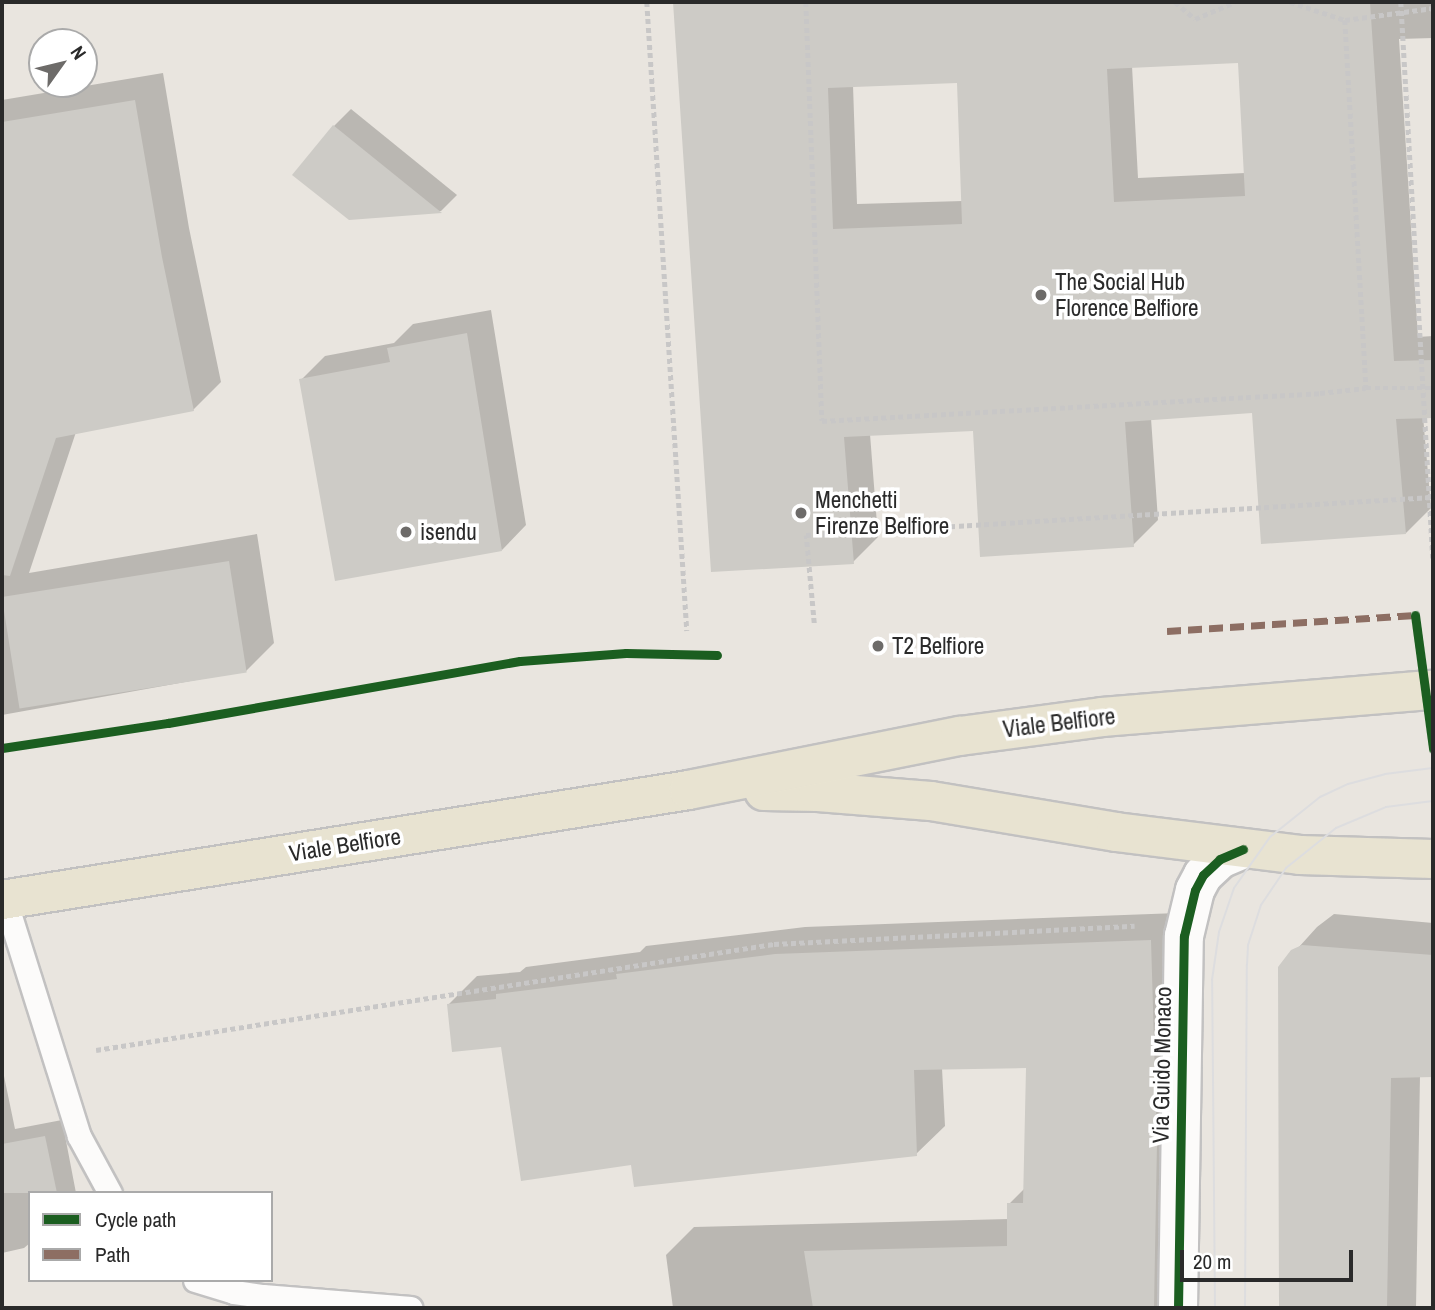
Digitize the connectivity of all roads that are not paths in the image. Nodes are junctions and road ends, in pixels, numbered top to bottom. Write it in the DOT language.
graph roads {
  1 [pos="1433,690"];
  2 [pos="689,790"];
  3 [pos="1243,849"];
  4 [pos="1433,859"];
  5 [pos="4,900"];
  6 [pos="109,1191"];
  7 [pos="202,1282"];
  8 [pos="411,1308"];
  9 [pos="1178,1308"];
  1 -- 2 [label="main road, Viale Belfiore"];
  2 -- 3 [label="main road, Viale Belfiore"];
  2 -- 5 [label="main road, Viale Belfiore"];
  3 -- 4 [label="main road, Viale Belfiore"];
  3 -- 9 [label="street, Via Guido Monaco"];
  5 -- 6 [label="lane"];
  7 -- 8 [label="lane"];
}
